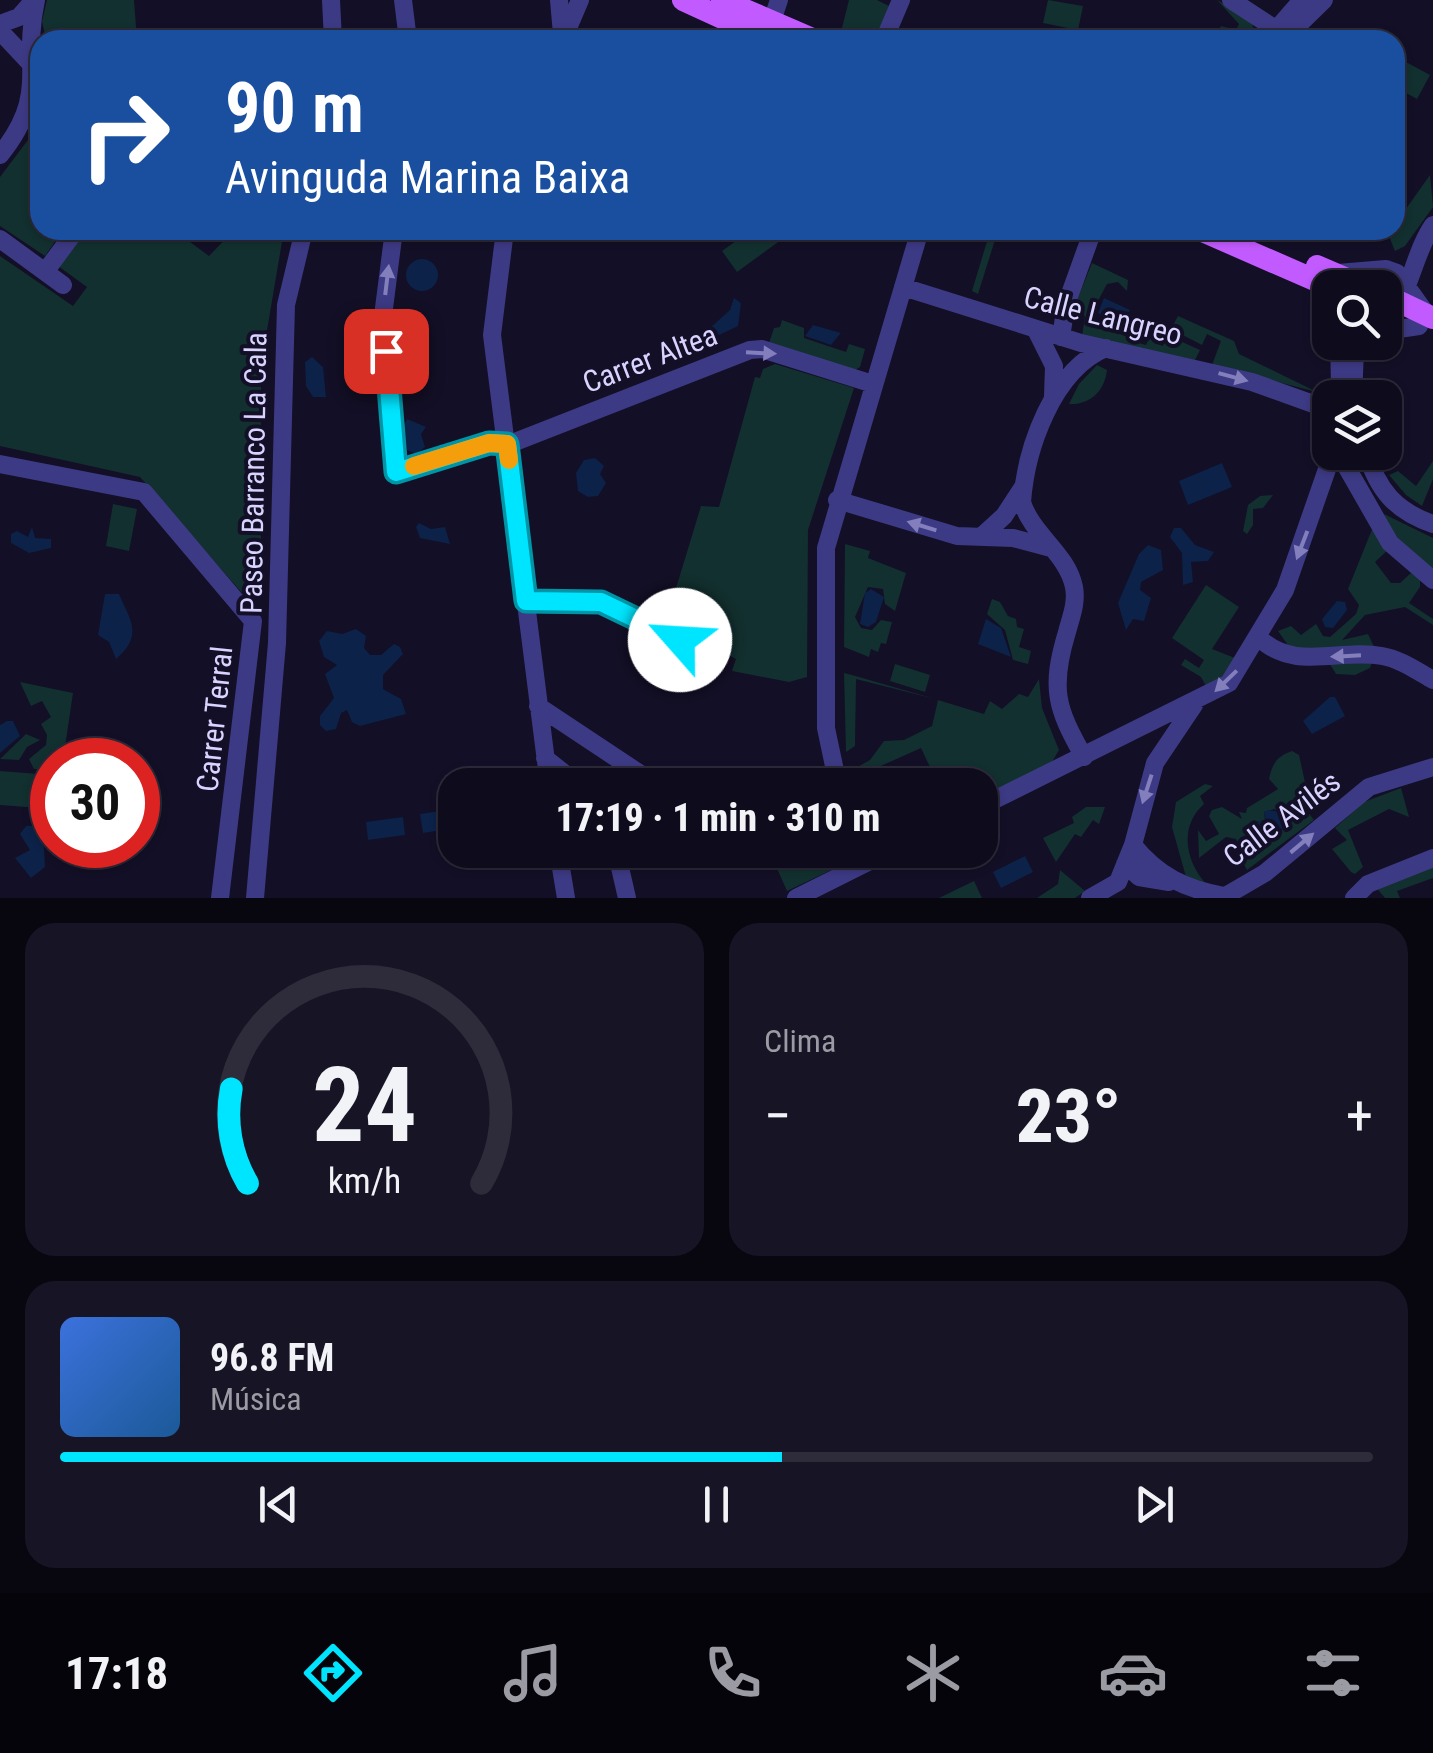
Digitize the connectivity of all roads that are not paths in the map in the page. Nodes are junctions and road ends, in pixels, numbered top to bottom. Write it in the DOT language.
graph roads {
  1 [pos="35,0"];
  2 [pos="331,0"];
  3 [pos="403,0"];
  4 [pos="559,0"];
  5 [pos="580,0"];
  6 [pos="683,0"];
  7 [pos="722,0"];
  8 [pos="901,0"];
  9 [pos="1231,0"];
  10 [pos="1302,0"];
  11 [pos="1324,0"];
  12 [pos="774,21"];
  13 [pos="0,27"];
  14 [pos="31,30"];
  15 [pos="333,30"];
  16 [pos="407,30"];
  17 [pos="562,30"];
  18 [pos="567,30"];
  19 [pos="888,30"];
  20 [pos="1268,30"];
  21 [pos="1280,30"];
  22 [pos="1283,30"];
  23 [pos="30,64"];
  24 [pos="30,103"];
  25 [pos="0,156"];
  26 [pos="1433,225"];
  27 [pos="0,239"];
  28 [pos="69,240"];
  29 [pos="302,240"];
  30 [pos="393,240"];
  31 [pos="504,240"];
  32 [pos="917,240"];
  33 [pos="1089,240"];
  34 [pos="1224,240"];
  35 [pos="1254,240"];
  36 [pos="1420,244"];
  37 [pos="1386,269"];
  38 [pos="1382,270"];
  39 [pos="45,272"];
  40 [pos="1312,273"];
  41 [pos="1312,276"];
  42 [pos="1402,284"];
  43 [pos="63,285"];
  44 [pos="903,287"];
  45 [pos="1402,313"];
  46 [pos="1402,313"];
  47 [pos="1430,324"];
  48 [pos="1036,330"];
  49 [pos="1061,337"];
  50 [pos="1106,348"];
  51 [pos="873,384"];
  52 [pos="1052,401"];
  53 [pos="1312,403"];
  54 [pos="507,444"];
  55 [pos="0,464"];
  56 [pos="1329,470"];
  57 [pos="1345,470"];
  58 [pos="1374,470"];
  59 [pos="1024,487"];
  60 [pos="838,500"];
  61 [pos="1433,524"];
  62 [pos="981,536"];
  63 [pos="1051,548"];
  64 [pos="1433,580"];
  65 [pos="526,601"];
  66 [pos="680,640"];
  67 [pos="1254,644"];
  68 [pos="1433,680"];
  69 [pos="1194,705"];
  70 [pos="538,706"];
  71 [pos="1084,757"];
  72 [pos="544,758"];
  73 [pos="1433,767"];
  74 [pos="546,768"];
  75 [pos="557,768"];
  76 [pos="631,768"];
  77 [pos="834,768"];
  78 [pos="998,798"];
  79 [pos="1132,845"];
  80 [pos="1433,858"];
  81 [pos="1125,864"];
  82 [pos="561,868"];
  83 [pos="620,868"];
  84 [pos="844,868"];
  85 [pos="1179,884"];
  86 [pos="1223,897"];
  87 [pos="220,898"];
  88 [pos="255,898"];
  89 [pos="566,898"];
  90 [pos="627,898"];
  91 [pos="796,898"];
  92 [pos="1090,898"];
  93 [pos="1354,898"];
  1 -- 13 [label="street"];
  1 -- 14 [label="street"];
  2 -- 15 [label="street"];
  3 -- 16 [label="street"];
  4 -- 17 [label="street"];
  5 -- 18 [label="street"];
  6 -- 12 [label="main road"];
  7 -- 12 [label="main road"];
  8 -- 19 [label="street"];
  9 -- 20 [label="street"];
  10 -- 21 [label="street"];
  11 -- 22 [label="street"];
  13 -- 23 [label="street"];
  24 -- 25 [label="street"];
  26 -- 36 [label="street"];
  27 -- 39 [label="street"];
  28 -- 39 [label="street"];
  29 -- 88 [label="street, Paseo Barranco La Cala"];
  54 -- 30 [label="street, Carrer Altea, one-way"];
  31 -- 54 [label="street"];
  32 -- 44 [label="street"];
  33 -- 49 [label="street"];
  34 -- 41 [label="main road"];
  35 -- 40 [label="main road"];
  36 -- 37 [label="street"];
  36 -- 42 [label="street"];
  37 -- 38 [label="street"];
  39 -- 43 [label="street"];
  44 -- 48 [label="street, Calle Langreo"];
  44 -- 51 [label="street"];
  45 -- 47 [label="main road"];
  46 -- 47 [label="street"];
  48 -- 49 [label="street, Calle Langreo"];
  48 -- 52 [label="street"];
  49 -- 50 [label="street, Calle Langreo"];
  50 -- 52 [label="street"];
  50 -- 53 [label="street, Calle Langreo, one-way"];
  54 -- 51 [label="street, Carrer Altea, one-way"];
  51 -- 60 [label="street"];
  52 -- 59 [label="street"];
  54 -- 65 [label="street"];
  55 -- 87 [label="street, Carrer Terral"];
  56 -- 67 [label="street, one-way"];
  57 -- 64 [label="street"];
  58 -- 61 [label="street"];
  59 -- 62 [label="street"];
  59 -- 63 [label="street"];
  62 -- 60 [label="street, one-way"];
  60 -- 77 [label="street"];
  62 -- 63 [label="street"];
  63 -- 71 [label="street"];
  65 -- 66 [label="street"];
  65 -- 70 [label="street"];
  68 -- 67 [label="street, one-way"];
  67 -- 69 [label="street, one-way"];
  69 -- 71 [label="street"];
  69 -- 79 [label="street, one-way"];
  70 -- 72 [label="street"];
  70 -- 76 [label="street"];
  71 -- 78 [label="street"];
  72 -- 74 [label="street"];
  72 -- 75 [label="street"];
  86 -- 73 [label="street, Calle Avilés, one-way"];
  79 -- 81 [label="street"];
  79 -- 85 [label="street"];
  80 -- 93 [label="street"];
  81 -- 85 [label="street"];
  81 -- 92 [label="street"];
  82 -- 89 [label="street"];
  83 -- 90 [label="street"];
  84 -- 91 [label="street"];
  85 -- 86 [label="street"];
}
